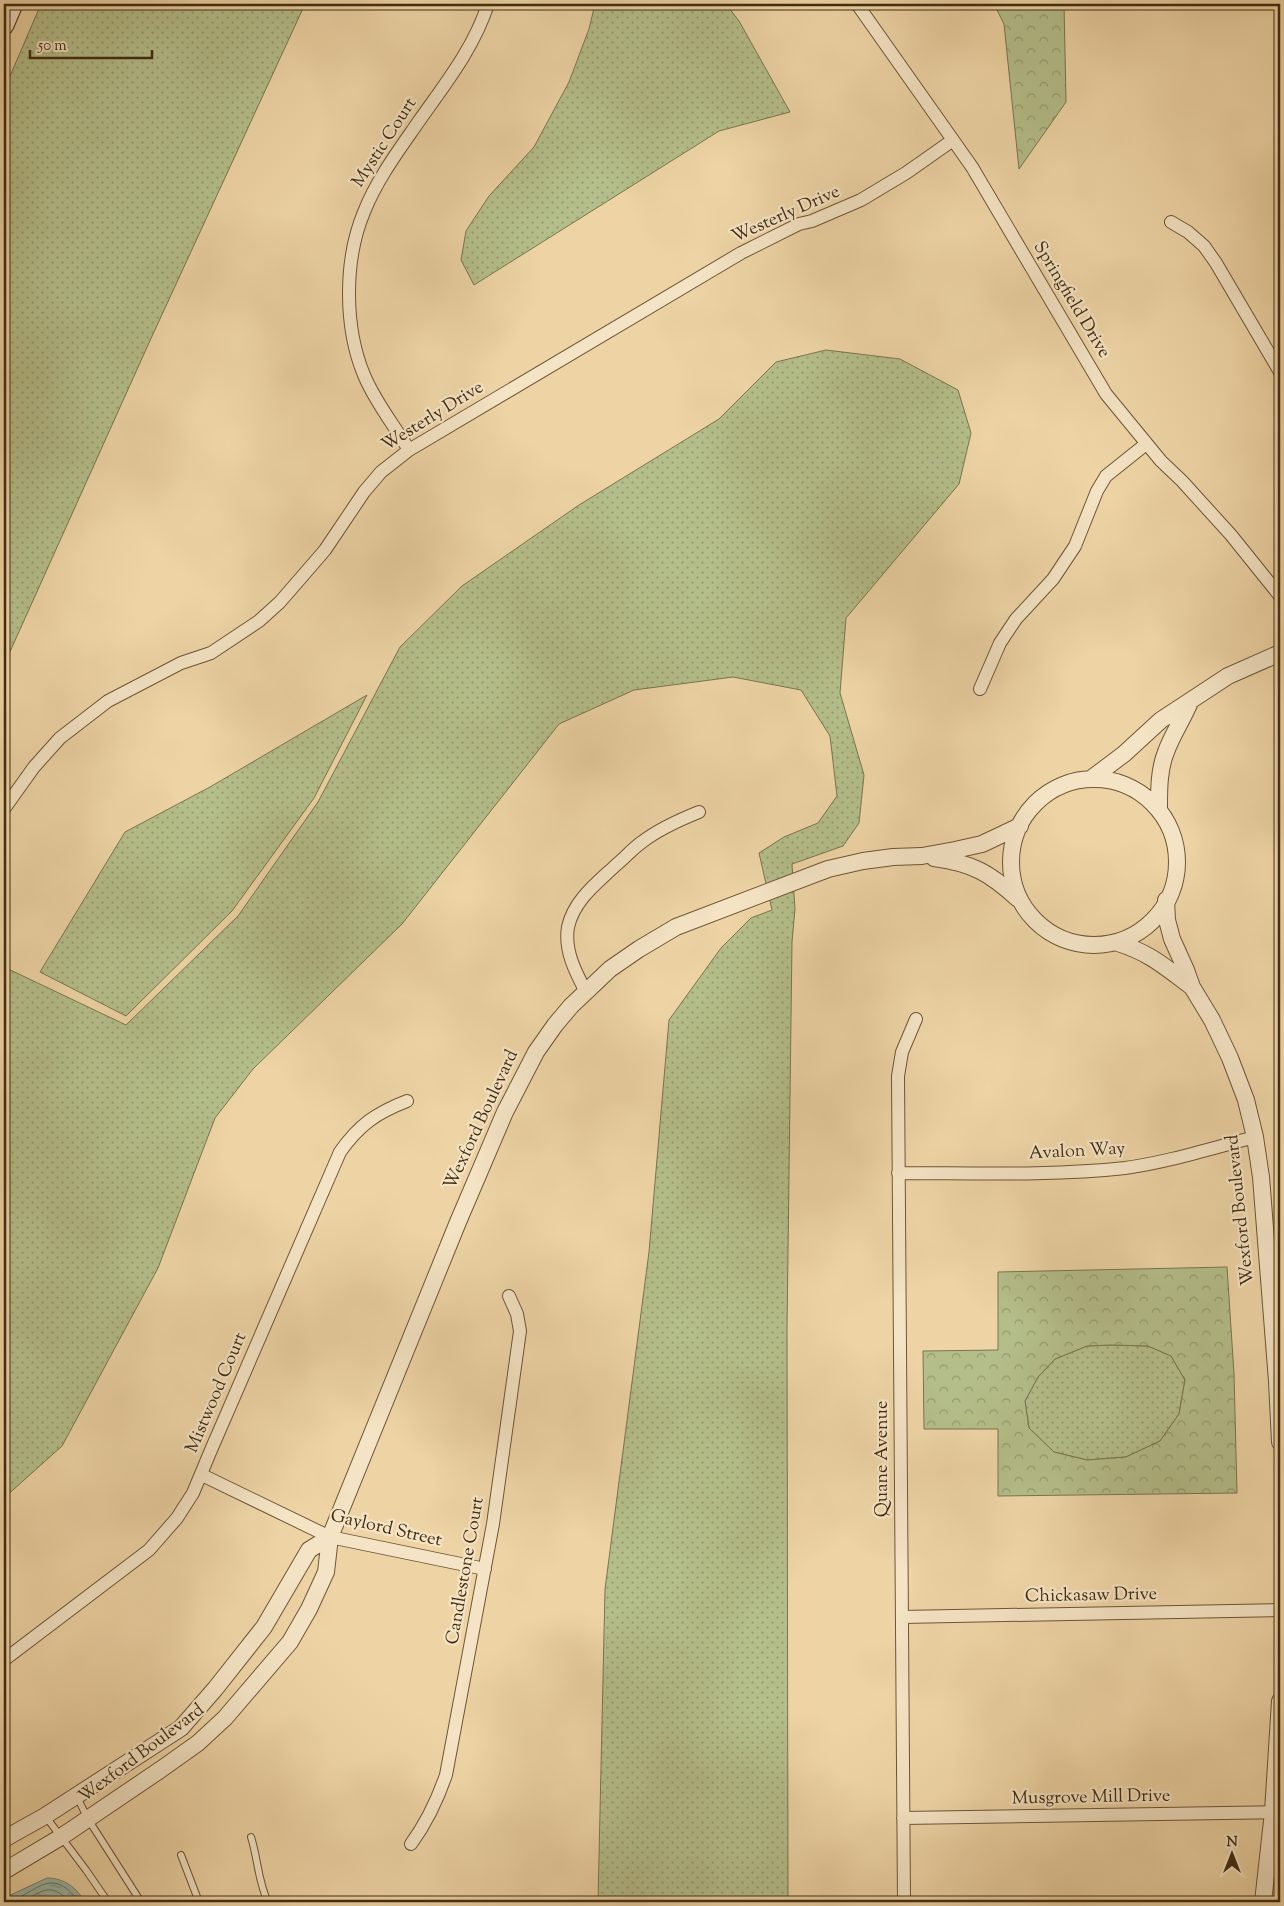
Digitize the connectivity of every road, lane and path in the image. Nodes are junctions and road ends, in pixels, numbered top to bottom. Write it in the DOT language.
graph roads {
  1 [pos="13,4"];
  2 [pos="488,4"];
  3 [pos="857,4"];
  4 [pos="4,25"];
  5 [pos="953,140"];
  6 [pos="1171,222"];
  7 [pos="1280,372"];
  8 [pos="1146,444"];
  9 [pos="409,450"];
  10 [pos="1280,596"];
  11 [pos="1280,653"];
  12 [pos="980,689"];
  13 [pos="1190,702"];
  14 [pos="1092,778"];
  15 [pos="1158,807"];
  16 [pos="4,808"];
  17 [pos="699,812"];
  18 [pos="1020,826"];
  19 [pos="922,856"];
  20 [pos="1019,899"];
  21 [pos="1166,900"];
  22 [pos="1118,943"];
  23 [pos="1192,987"];
  24 [pos="586,992"];
  25 [pos="916,1019"];
  26 [pos="407,1101"];
  27 [pos="1255,1137"];
  28 [pos="898,1173"];
  29 [pos="509,1296"];
  30 [pos="1276,1307"];
  31 [pos="1280,1442"];
  32 [pos="202,1475"];
  33 [pos="330,1537"];
  34 [pos="485,1569"];
  35 [pos="1280,1610"];
  36 [pos="902,1617"];
  37 [pos="4,1660"];
  38 [pos="1280,1701"];
  39 [pos="76,1795"];
  40 [pos="1277,1812"];
  41 [pos="45,1816"];
  42 [pos="903,1818"];
  43 [pos="88,1819"];
  44 [pos="61,1837"];
  45 [pos="251,1838"];
  46 [pos="4,1839"];
  47 [pos="411,1844"];
  48 [pos="181,1856"];
  49 [pos="4,1871"];
  50 [pos="108,1902"];
  51 [pos="141,1902"];
  52 [pos="199,1902"];
  53 [pos="268,1902"];
  54 [pos="904,1902"];
  55 [pos="1263,1902"];
  1 -- 4 [label="main road"];
  2 -- 9 [label="street, Mystic Court"];
  3 -- 5 [label="street, Springfield Drive"];
  5 -- 8 [label="street, Springfield Drive"];
  5 -- 9 [label="street, Westerly Drive"];
  6 -- 7 [label="street"];
  8 -- 10 [label="street, Springfield Drive"];
  8 -- 12 [label="street"];
  9 -- 16 [label="street, Westerly Drive"];
  11 -- 13 [label="street"];
  13 -- 14 [label="street"];
  13 -- 15 [label="street"];
  14 -- 15 [label="street"];
  14 -- 18 [label="street"];
  15 -- 21 [label="street"];
  17 -- 24 [label="street"];
  18 -- 19 [label="street, Wexford Boulevard"];
  18 -- 20 [label="street"];
  19 -- 20 [label="street, Wexford Boulevard"];
  19 -- 24 [label="street, Wexford Boulevard"];
  20 -- 22 [label="street"];
  21 -- 22 [label="street"];
  21 -- 23 [label="street, Wexford Boulevard"];
  22 -- 23 [label="street, Wexford Boulevard"];
  23 -- 27 [label="street, Wexford Boulevard"];
  24 -- 33 [label="street, Wexford Boulevard"];
  25 -- 28 [label="street, Quane Avenue"];
  26 -- 32 [label="street, Mistwood Court"];
  27 -- 28 [label="street, Avalon Way"];
  27 -- 30 [label="street, Wexford Boulevard"];
  28 -- 36 [label="street, Quane Avenue"];
  29 -- 34 [label="street, Candlestone Court"];
  30 -- 31 [label="street, Wexford Boulevard"];
  32 -- 33 [label="street, Gaylord Street"];
  32 -- 37 [label="street, Mistwood Court"];
  33 -- 34 [label="street, Gaylord Street"];
  33 -- 39 [label="street, Wexford Boulevard"];
  33 -- 43 [label="street, Wexford Boulevard"];
  34 -- 47 [label="street, Candlestone Court"];
  35 -- 36 [label="street, Chickasaw Drive"];
  36 -- 42 [label="street, Quane Avenue"];
  38 -- 40 [label="street"];
  39 -- 41 [label="street, Wexford Boulevard"];
  39 -- 43 [label="lane"];
  40 -- 42 [label="street, Musgrove Mill Drive"];
  40 -- 55 [label="street"];
  41 -- 44 [label="lane"];
  41 -- 46 [label="street, Wexford Boulevard"];
  42 -- 54 [label="street, Quane Avenue"];
  43 -- 44 [label="street, Wexford Boulevard"];
  43 -- 51 [label="lane"];
  44 -- 49 [label="street, Wexford Boulevard"];
  44 -- 50 [label="lane"];
  45 -- 53 [label="lane"];
  48 -- 52 [label="lane"];
}
